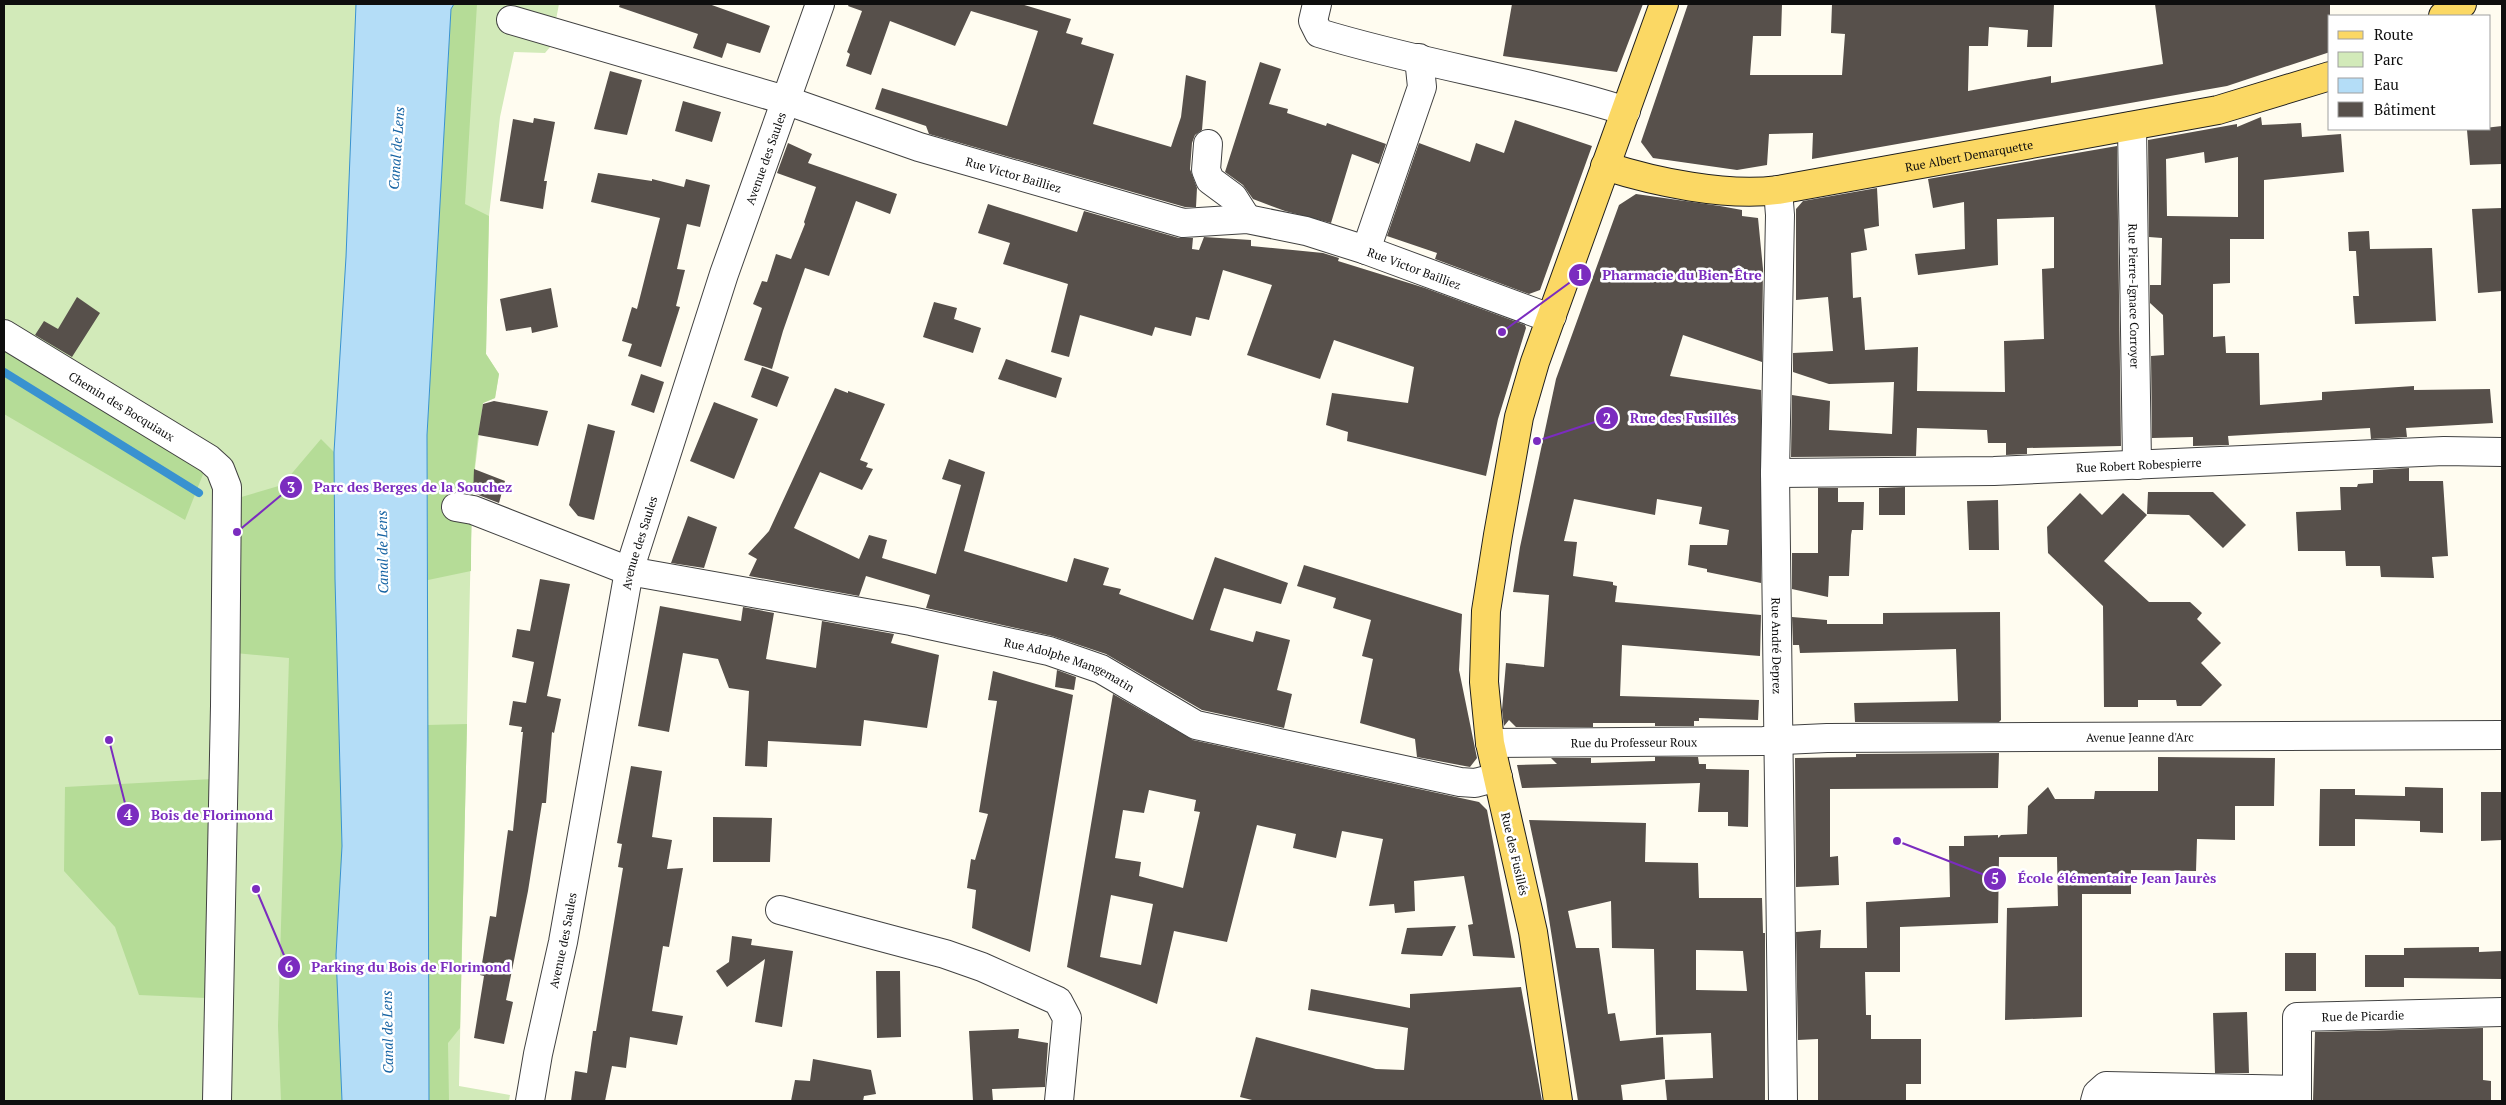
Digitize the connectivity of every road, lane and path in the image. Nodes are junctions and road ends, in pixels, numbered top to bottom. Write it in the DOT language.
graph roads {
  1 [pos="820,4"];
  2 [pos="1317,4"];
  3 [pos="1664,4"];
  4 [pos="2462,4"];
  5 [pos="2445,15"];
  6 [pos="511,20"];
  7 [pos="1419,58"];
  8 [pos="2328,77"];
  9 [pos="785,100"];
  10 [pos="1626,111"];
  11 [pos="2132,126"];
  12 [pos="1208,144"];
  13 [pos="1606,166"];
  14 [pos="1778,190"];
  15 [pos="1247,218"];
  16 [pos="1366,250"];
  17 [pos="1552,316"];
  18 [pos="4,334"];
  19 [pos="2502,452"];
  20 [pos="2136,466"];
  21 [pos="1775,473"];
  22 [pos="456,507"];
  23 [pos="630,571"];
  24 [pos="2502,735"];
  25 [pos="1777,740"];
  26 [pos="1490,743"];
  27 [pos="1498,777"];
  28 [pos="780,910"];
  29 [pos="2502,1012"];
  30 [pos="2297,1096"];
  31 [pos="217,1101"];
  32 [pos="530,1101"];
  33 [pos="1059,1101"];
  34 [pos="1558,1101"];
  35 [pos="1783,1101"];
  36 [pos="2095,1101"];
  1 -- 9 [label="street, Avenue des Saules"];
  2 -- 7 [label="street"];
  3 -- 10 [label="main road, Rue des Fusillés"];
  4 -- 5 [label="main road"];
  6 -- 9 [label="street, Rue Victor Bailliez"];
  7 -- 10 [label="street"];
  7 -- 16 [label="street"];
  8 -- 11 [label="main road, Rue Albert Demarquette"];
  9 -- 15 [label="street, Rue Victor Bailliez"];
  9 -- 23 [label="street, Avenue des Saules"];
  10 -- 13 [label="main road, Rue des Fusillés"];
  11 -- 14 [label="main road, Rue Albert Demarquette"];
  11 -- 20 [label="street, Rue Pierre-Ignace Corroyer"];
  12 -- 15 [label="street"];
  13 -- 14 [label="main road, Rue Albert Demarquette"];
  13 -- 17 [label="main road, Rue des Fusillés"];
  14 -- 21 [label="street, Rue André Deprez"];
  15 -- 16 [label="street, Rue Victor Bailliez"];
  16 -- 17 [label="street, Rue Victor Bailliez"];
  17 -- 26 [label="main road, Rue des Fusillés"];
  18 -- 31 [label="street, Chemin des Bocquiaux"];
  19 -- 20 [label="street, Rue Robert Robespierre"];
  20 -- 21 [label="street, Rue Robert Robespierre"];
  21 -- 25 [label="street, Rue André Deprez"];
  22 -- 23 [label="street, Rue Adolphe Mangematin"];
  23 -- 27 [label="street, Rue Adolphe Mangematin"];
  23 -- 32 [label="street, Avenue des Saules"];
  24 -- 25 [label="street, Avenue Jeanne d'Arc"];
  25 -- 26 [label="street, Rue du Professeur Roux"];
  25 -- 35 [label="street, Rue André Deprez"];
  26 -- 27 [label="main road, Rue des Fusillés"];
  27 -- 34 [label="main road, Rue des Fusillés"];
  28 -- 33 [label="street"];
  29 -- 30 [label="street, Rue de Picardie"];
  30 -- 36 [label="street, Rue de Picardie"];
}
